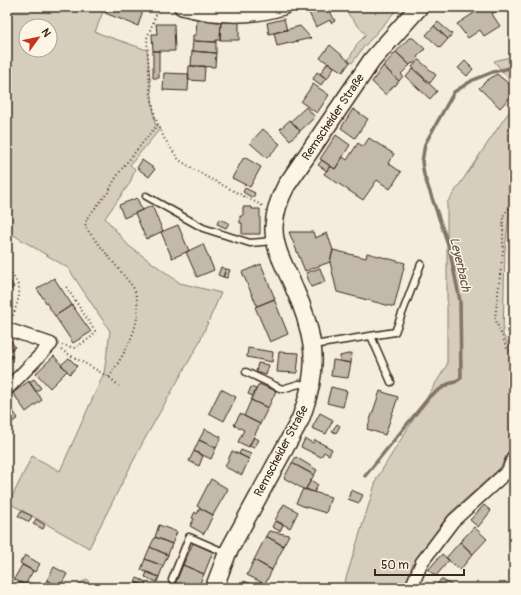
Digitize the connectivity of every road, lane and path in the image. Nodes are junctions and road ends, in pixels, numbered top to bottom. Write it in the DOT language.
graph roads {
  1 [pos="159,7"];
  2 [pos="182,7"];
  3 [pos="283,7"];
  4 [pos="419,7"];
  5 [pos="200,9"];
  6 [pos="158,124"];
  7 [pos="146,196"];
  8 [pos="514,202"];
  9 [pos="275,213"];
  10 [pos="275,241"];
  11 [pos="421,264"];
  12 [pos="7,267"];
  13 [pos="65,285"];
  14 [pos="8,329"];
  15 [pos="371,336"];
  16 [pos="51,344"];
  17 [pos="312,346"];
  18 [pos="514,353"];
  19 [pos="246,372"];
  20 [pos="109,377"];
  21 [pos="392,382"];
  22 [pos="119,386"];
  23 [pos="311,386"];
  24 [pos="7,389"];
  25 [pos="514,456"];
  26 [pos="511,472"];
  27 [pos="227,554"];
  28 [pos="172,580"];
  29 [pos="214,588"];
  30 [pos="410,588"];
  1 -- 6 [label="path"];
  2 -- 5 [label="street"];
  3 -- 5 [label="street"];
  4 -- 9 [label="main road, Remscheider Straße"];
  6 -- 9 [label="path"];
  6 -- 20 [label="path"];
  7 -- 10 [label="lane"];
  8 -- 18 [label="path"];
  9 -- 10 [label="main road, Remscheider Straße"];
  10 -- 17 [label="main road, Remscheider Straße"];
  11 -- 15 [label="lane"];
  12 -- 14 [label="path"];
  13 -- 16 [label="path"];
  14 -- 16 [label="street"];
  15 -- 17 [label="lane"];
  15 -- 21 [label="lane"];
  16 -- 20 [label="path"];
  16 -- 24 [label="street"];
  17 -- 23 [label="main road, Remscheider Straße"];
  19 -- 23 [label="lane"];
  20 -- 22 [label="path"];
  23 -- 27 [label="main road, Remscheider Straße"];
  25 -- 26 [label="street"];
  26 -- 30 [label="street"];
  27 -- 28 [label="lane"];
  27 -- 29 [label="main road, Remscheider Straße"];
}
